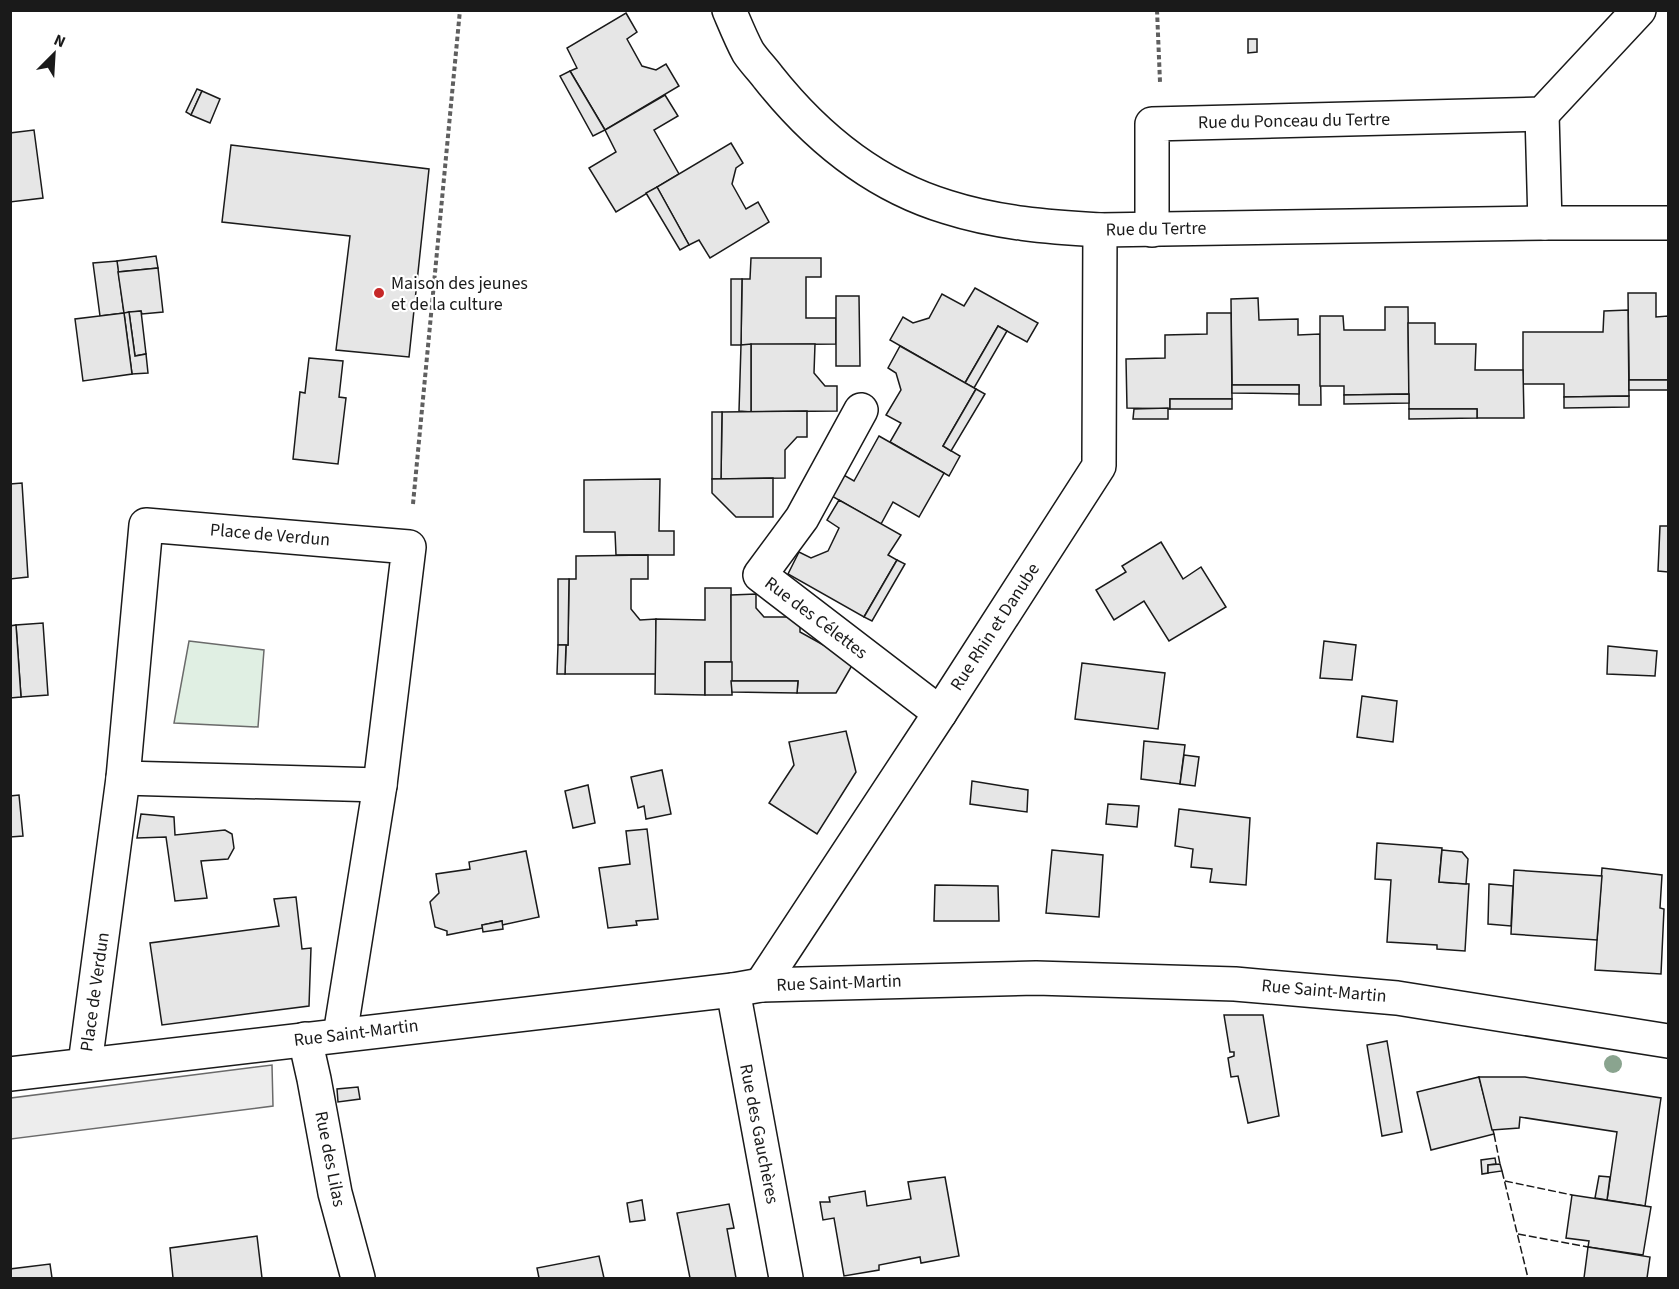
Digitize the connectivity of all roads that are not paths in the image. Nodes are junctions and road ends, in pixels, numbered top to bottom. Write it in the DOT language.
graph roads {
  1 [pos="729,10"];
  2 [pos="1639,10"];
  3 [pos="1542,114"];
  4 [pos="1545,223"];
  5 [pos="1668,223"];
  6 [pos="1100,230"];
  7 [pos="1152,230"];
  8 [pos="861,410"];
  9 [pos="940,712"];
  10 [pos="123,778"];
  11 [pos="380,784"];
  12 [pos="747,987"];
  13 [pos="340,1035"];
  14 [pos="304,1039"];
  15 [pos="1668,1041"];
  16 [pos="85,1064"];
  17 [pos="10,1074"];
  18 [pos="358,1278"];
  19 [pos="786,1278"];
  1 -- 6 [label="street, Rue du Tertre"];
  2 -- 3 [label="street"];
  3 -- 4 [label="street"];
  3 -- 7 [label="street, Rue du Ponceau du Tertre"];
  4 -- 5 [label="street, Rue du Tertre"];
  4 -- 7 [label="street, Rue du Tertre"];
  6 -- 7 [label="street, Rue du Tertre"];
  6 -- 9 [label="street, Rue Rhin et Danube"];
  8 -- 9 [label="street, Rue des Célettes"];
  9 -- 12 [label="street, Rue Rhin et Danube"];
  10 -- 11 [label="street"];
  10 -- 11 [label="street, Place de Verdun"];
  10 -- 16 [label="street, Place de Verdun"];
  11 -- 13 [label="street"];
  12 -- 13 [label="street, Rue Saint-Martin"];
  12 -- 15 [label="street, Rue Saint-Martin"];
  12 -- 19 [label="street, Rue des Gauchères"];
  13 -- 14 [label="street, Rue Saint-Martin"];
  14 -- 16 [label="street, Rue Saint-Martin"];
  14 -- 18 [label="street, Rue des Lilas"];
  16 -- 17 [label="street, Rue Saint-Martin"];
}
